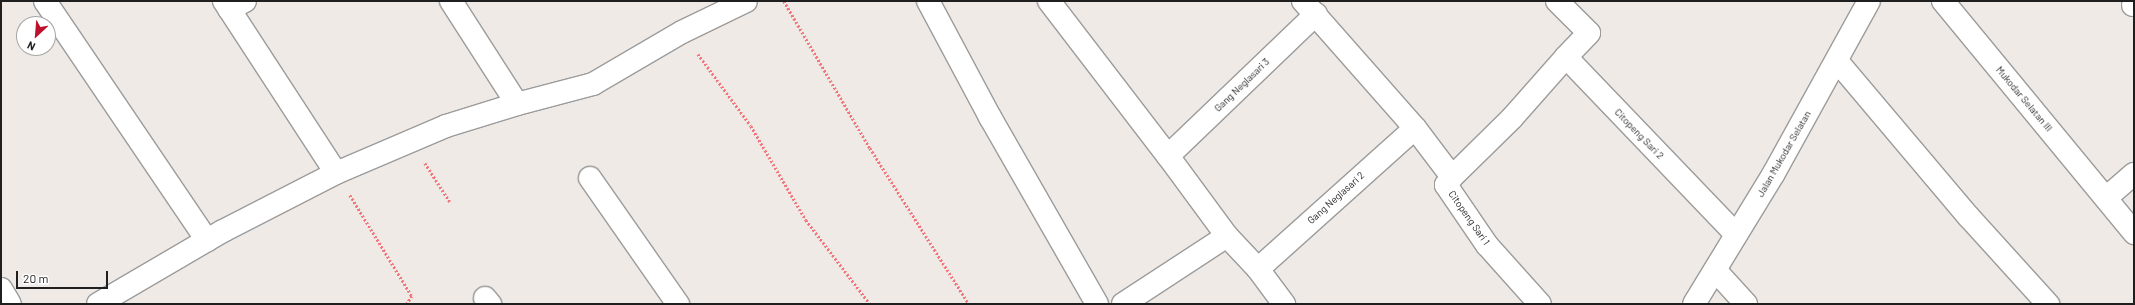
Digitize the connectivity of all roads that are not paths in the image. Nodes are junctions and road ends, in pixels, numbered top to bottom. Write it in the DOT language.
graph roads {
  1 [pos="45,1"];
  2 [pos="451,1"];
  3 [pos="746,1"];
  4 [pos="928,1"];
  5 [pos="1049,1"];
  6 [pos="1557,1"];
  7 [pos="1869,1"];
  8 [pos="1943,1"];
  9 [pos="233,4"];
  10 [pos="1310,8"];
  11 [pos="1566,57"];
  12 [pos="1837,61"];
  13 [pos="517,104"];
  14 [pos="1415,128"];
  15 [pos="1168,156"];
  16 [pos="336,173"];
  17 [pos="2134,174"];
  18 [pos="1452,177"];
  19 [pos="590,178"];
  20 [pos="2106,198"];
  21 [pos="1736,234"];
  22 [pos="2134,234"];
  23 [pos="1227,236"];
  24 [pos="207,240"];
  25 [pos="1258,269"];
  26 [pos="1715,270"];
  27 [pos="1,289"];
  28 [pos="103,303"];
  29 [pos="10,304"];
  30 [pos="678,304"];
  31 [pos="1097,304"];
  32 [pos="1123,304"];
  33 [pos="1284,304"];
  34 [pos="1540,304"];
  35 [pos="1694,304"];
  36 [pos="1746,304"];
  37 [pos="2048,304"];
  1 -- 24 [label="street"];
  2 -- 13 [label="street"];
  3 -- 13 [label="street"];
  4 -- 31 [label="street"];
  5 -- 15 [label="street"];
  6 -- 11 [label="street"];
  7 -- 12 [label="street, Jalan Mukodar Selatan"];
  8 -- 20 [label="street, Mukodar Selatan III"];
  9 -- 16 [label="street"];
  10 -- 14 [label="street, Citopeng Sari 1"];
  10 -- 15 [label="street, Gang Neglasari 3"];
  11 -- 18 [label="street"];
  11 -- 21 [label="street, Citopeng Sari 2"];
  12 -- 21 [label="street, Jalan Mukodar Selatan"];
  12 -- 37 [label="street"];
  13 -- 16 [label="street"];
  14 -- 18 [label="street, Citopeng Sari 1"];
  14 -- 25 [label="street, Gang Neglasari 2"];
  15 -- 23 [label="street"];
  16 -- 24 [label="street"];
  17 -- 20 [label="street"];
  18 -- 34 [label="street, Citopeng Sari 1"];
  19 -- 30 [label="street"];
  20 -- 22 [label="street, Mukodar Selatan III"];
  21 -- 26 [label="street, Jalan Mukodar Selatan"];
  23 -- 25 [label="street"];
  23 -- 32 [label="street"];
  24 -- 28 [label="street"];
  25 -- 33 [label="street"];
  26 -- 35 [label="street, Jalan Mukodar Selatan"];
  26 -- 36 [label="street"];
  27 -- 29 [label="street"];
}
